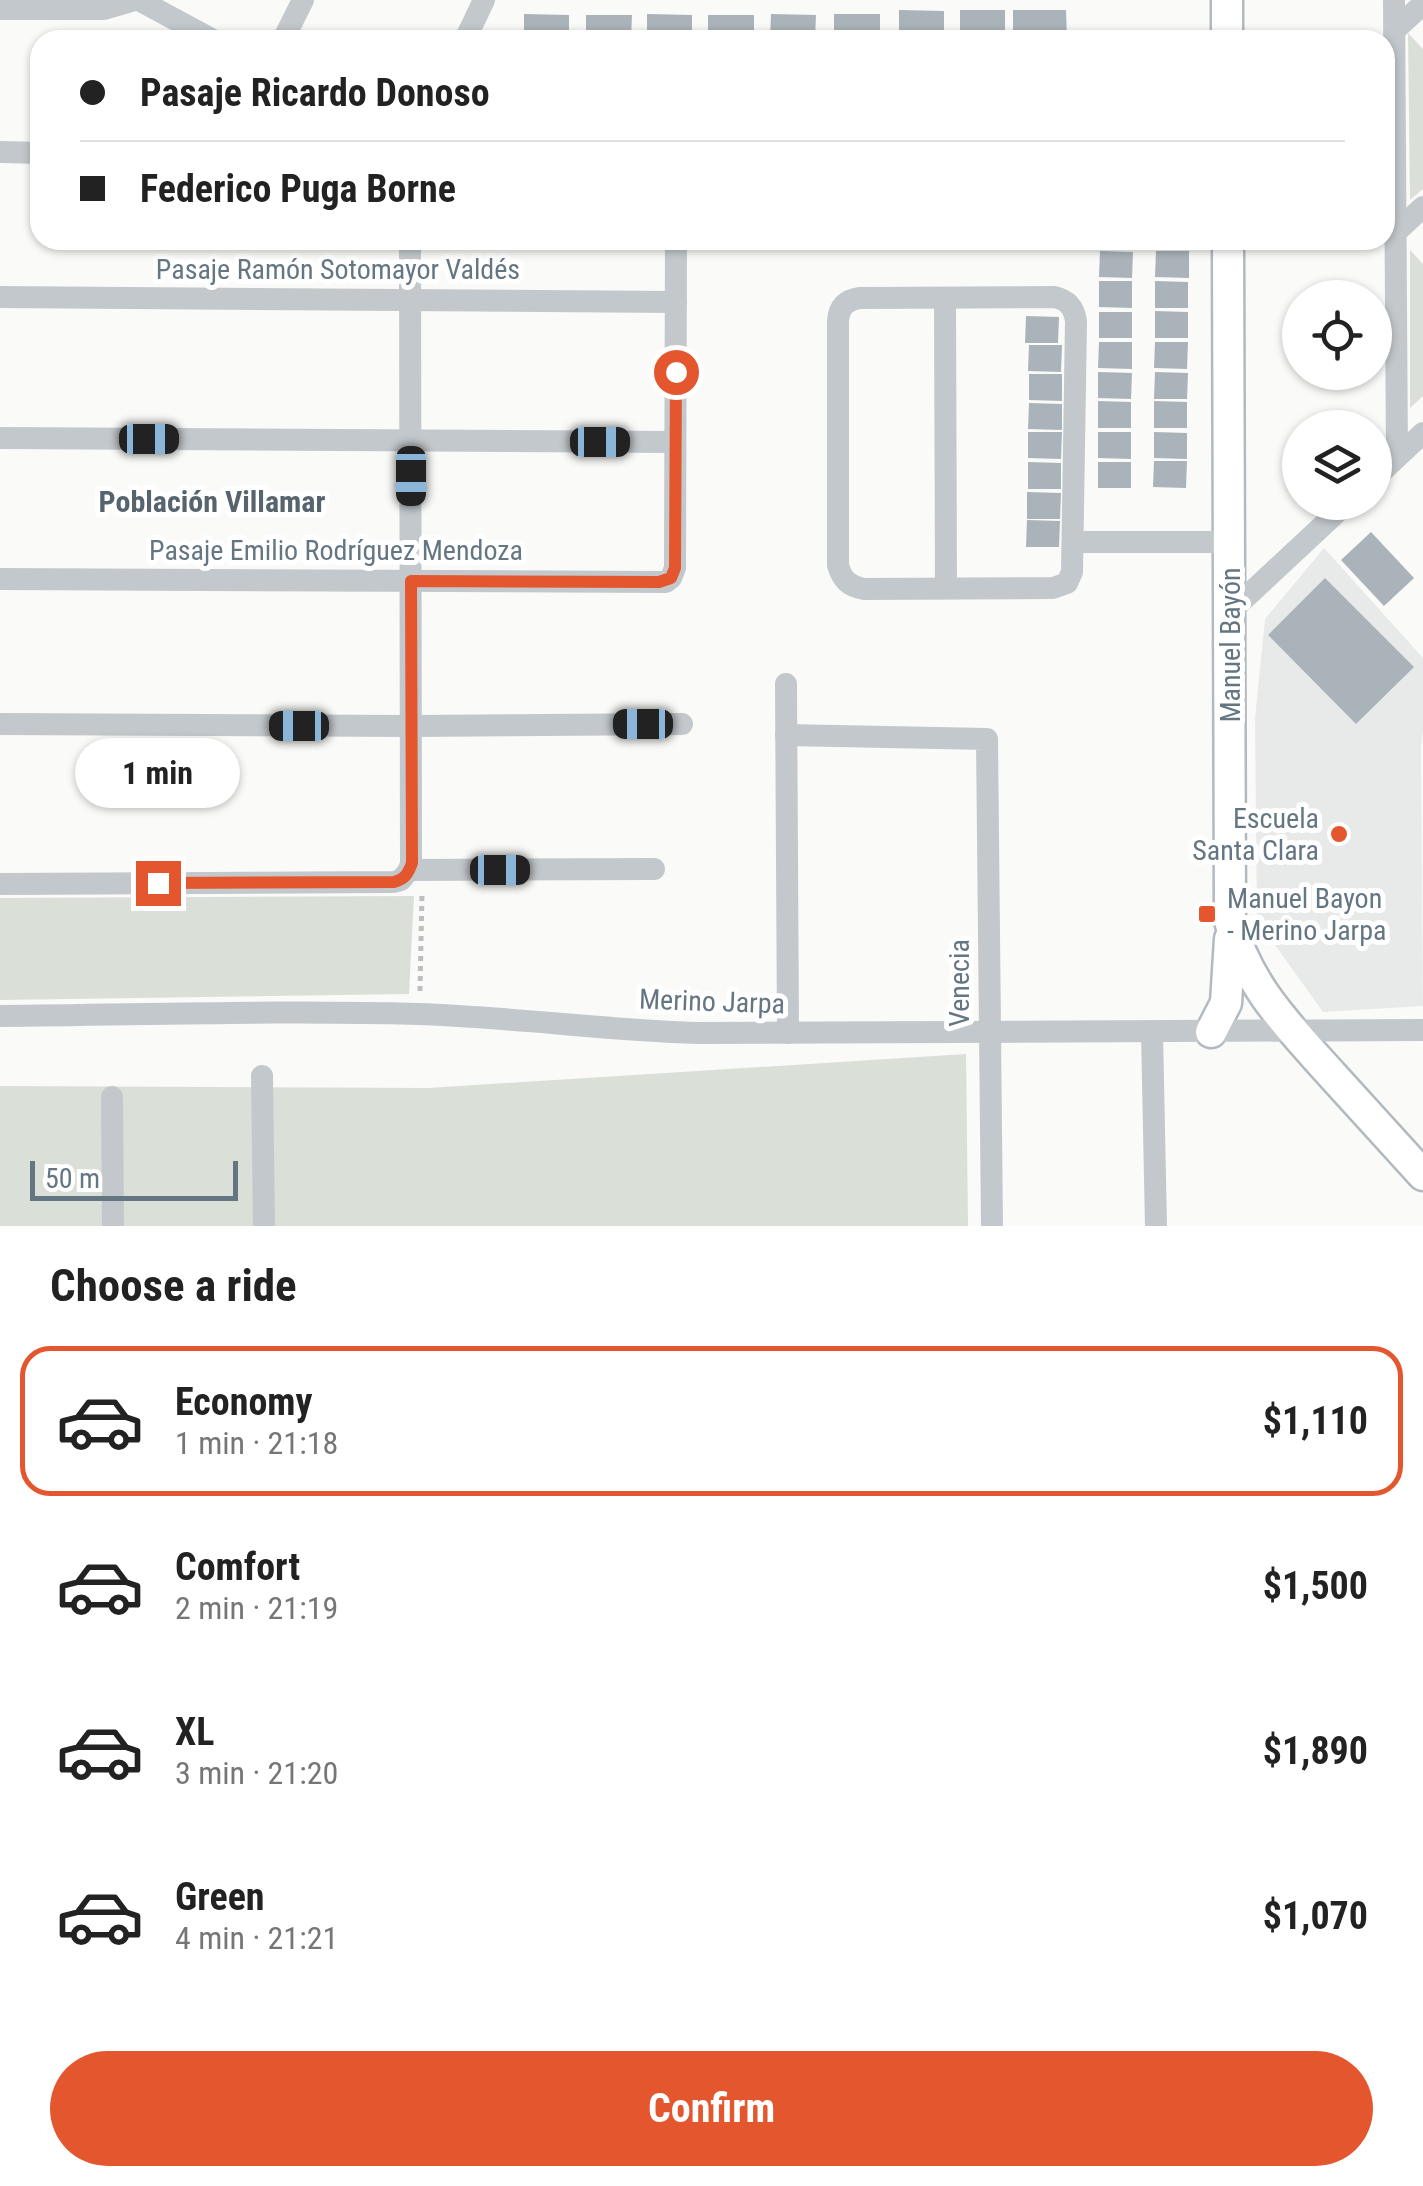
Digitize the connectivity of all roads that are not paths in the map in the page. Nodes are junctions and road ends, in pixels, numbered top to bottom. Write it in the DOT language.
graph roads {
  1 [pos="137,0"];
  2 [pos="303,0"];
  3 [pos="484,0"];
  4 [pos="1227,0"];
  5 [pos="1394,0"];
  6 [pos="1423,4"];
  7 [pos="0,10"];
  8 [pos="172,29"];
  9 [pos="288,30"];
  10 [pos="470,30"];
  11 [pos="1227,30"];
  12 [pos="1394,30"];
  13 [pos="0,152"];
  14 [pos="30,153"];
  15 [pos="1423,207"];
  16 [pos="1395,233"];
  17 [pos="410,250"];
  18 [pos="676,250"];
  19 [pos="1228,250"];
  20 [pos="0,297"];
  21 [pos="946,298"];
  22 [pos="410,299"];
  23 [pos="676,302"];
  24 [pos="1423,433"];
  25 [pos="0,438"];
  26 [pos="411,440"];
  27 [pos="675,442"];
  28 [pos="1397,458"];
  29 [pos="1392,463"];
  30 [pos="1329,520"];
  31 [pos="1073,542"];
  32 [pos="1230,542"];
  33 [pos="0,579"];
  34 [pos="411,581"];
  35 [pos="946,588"];
  36 [pos="1230,612"];
  37 [pos="786,684"];
  38 [pos="0,724"];
  39 [pos="682,724"];
  40 [pos="411,726"];
  41 [pos="786,735"];
  42 [pos="654,869"];
  43 [pos="416,870"];
  44 [pos="0,884"];
  45 [pos="1230,922"];
  46 [pos="0,1016"];
  47 [pos="1423,1030"];
  48 [pos="1152,1032"];
  49 [pos="1212,1032"];
  50 [pos="1293,1032"];
  51 [pos="788,1033"];
  52 [pos="989,1033"];
  53 [pos="262,1076"];
  54 [pos="112,1097"];
  55 [pos="1423,1175"];
  56 [pos="113,1226"];
  57 [pos="264,1226"];
  58 [pos="992,1226"];
  59 [pos="1156,1226"];
  1 -- 7 [label="street"];
  1 -- 8 [label="street"];
  2 -- 9 [label="street"];
  3 -- 10 [label="street"];
  4 -- 11 [label="street"];
  5 -- 12 [label="street"];
  6 -- 12 [label="street"];
  13 -- 14 [label="street"];
  15 -- 16 [label="street"];
  16 -- 28 [label="street"];
  17 -- 22 [label="street"];
  18 -- 23 [label="street"];
  19 -- 32 [label="street, Manuel Bayón"];
  20 -- 22 [label="street, Pasaje Ramón Sotomayor Valdés"];
  21 -- 31 [label="street"];
  21 -- 35 [label="street"];
  21 -- 35 [label="street"];
  22 -- 23 [label="street, Pasaje Ramón Sotomayor Valdés"];
  22 -- 26 [label="street"];
  23 -- 27 [label="street"];
  24 -- 28 [label="street"];
  25 -- 26 [label="street"];
  26 -- 27 [label="street"];
  26 -- 34 [label="street"];
  27 -- 34 [label="street, Pasaje Emilio Rodríguez Mendoza"];
  28 -- 29 [label="street"];
  30 -- 36 [label="street"];
  31 -- 32 [label="street"];
  31 -- 35 [label="street"];
  32 -- 36 [label="street, Manuel Bayón"];
  33 -- 34 [label="street, Pasaje Emilio Rodríguez Mendoza"];
  34 -- 40 [label="street"];
  36 -- 45 [label="street, Manuel Bayón"];
  37 -- 41 [label="street"];
  38 -- 40 [label="street"];
  39 -- 40 [label="street"];
  40 -- 43 [label="street"];
  41 -- 51 [label="street"];
  41 -- 52 [label="street, Venecia"];
  42 -- 43 [label="street"];
  43 -- 44 [label="street"];
  45 -- 49 [label="street"];
  45 -- 50 [label="street, Manuel Bayón"];
  46 -- 51 [label="street, Merino Jarpa"];
  47 -- 50 [label="street, Merino Jarpa"];
  48 -- 49 [label="street, Merino Jarpa"];
  48 -- 52 [label="street, Merino Jarpa"];
  48 -- 59 [label="street"];
  49 -- 50 [label="street, Merino Jarpa"];
  50 -- 55 [label="street, Manuel Bayón"];
  51 -- 52 [label="street, Merino Jarpa"];
  52 -- 58 [label="street, Venecia"];
  53 -- 57 [label="street"];
  54 -- 56 [label="street"];
}
